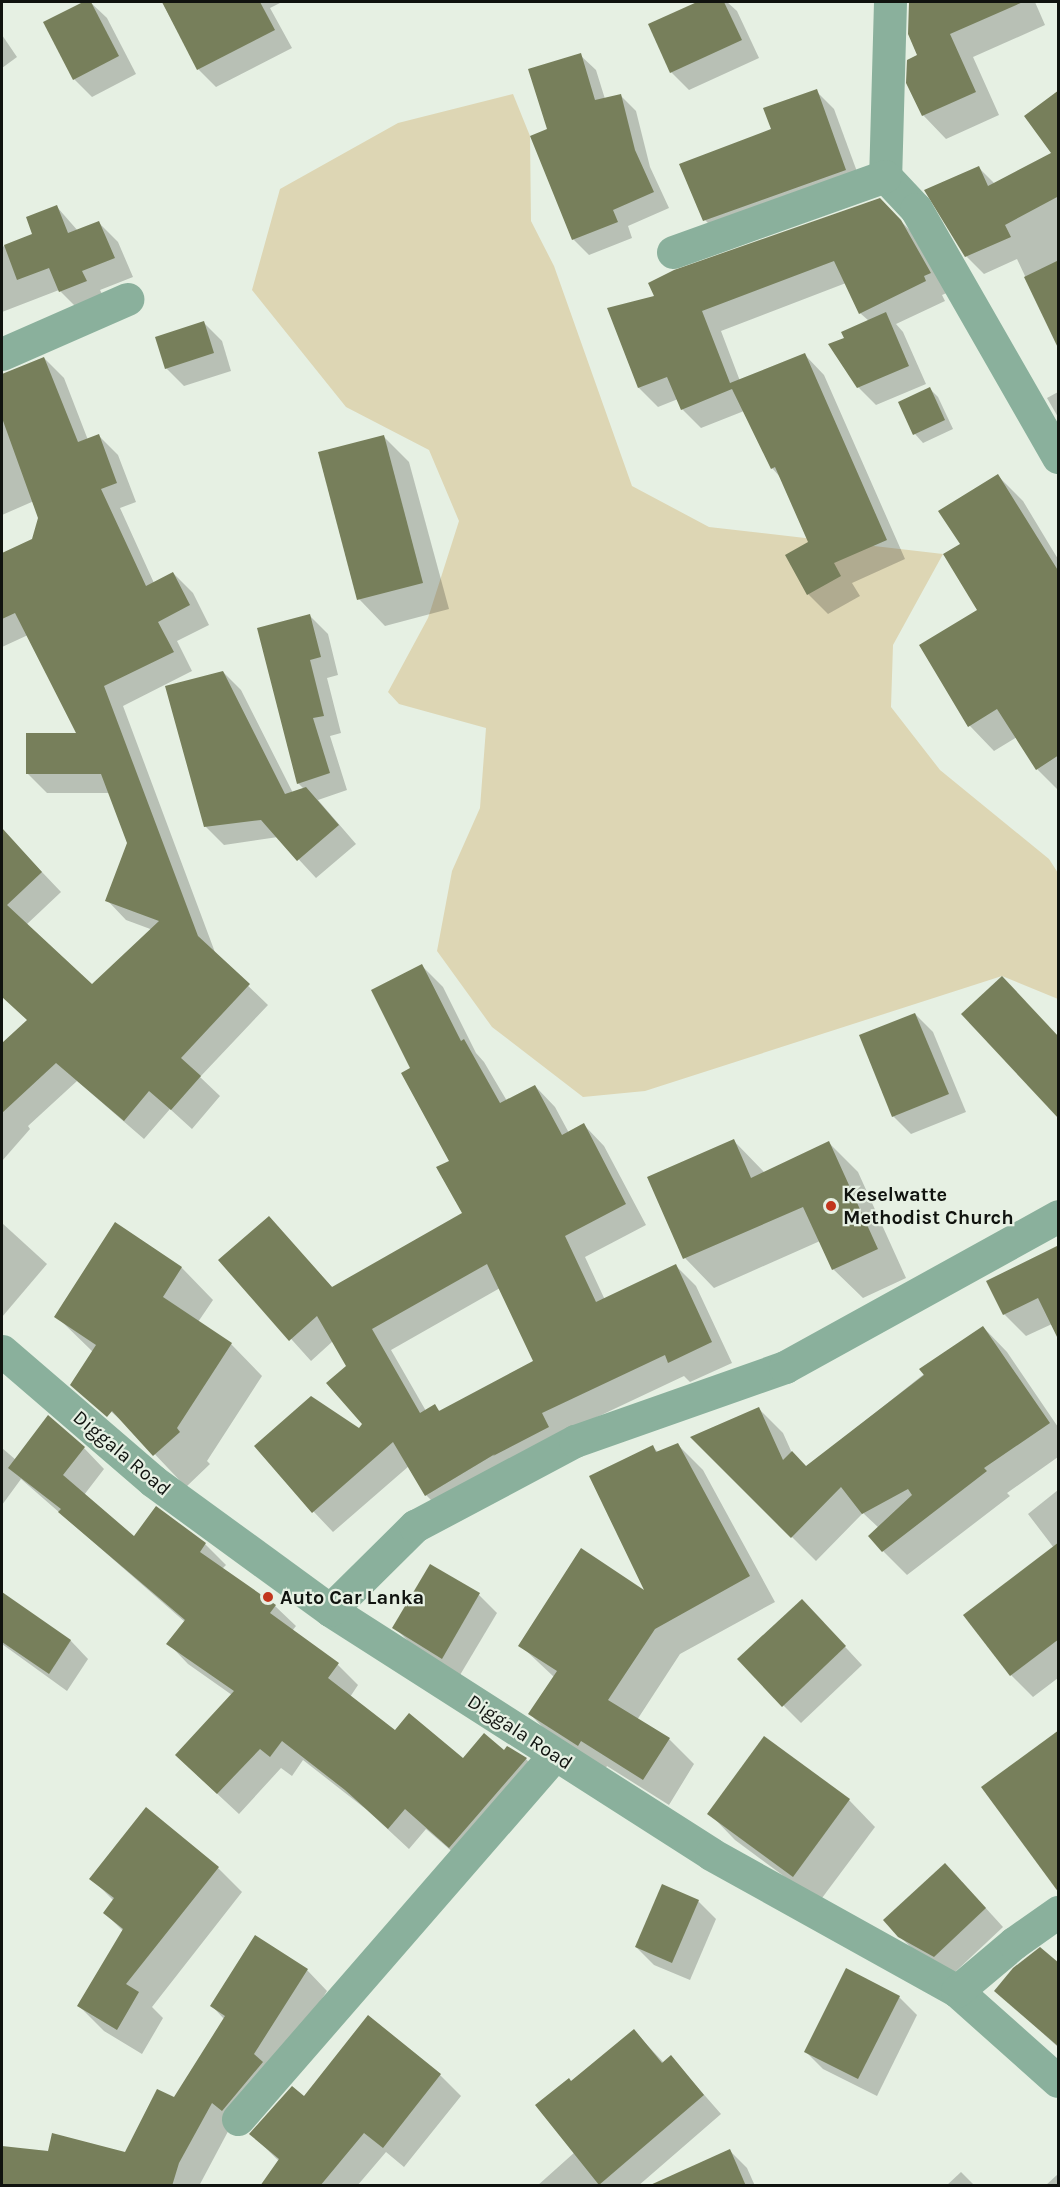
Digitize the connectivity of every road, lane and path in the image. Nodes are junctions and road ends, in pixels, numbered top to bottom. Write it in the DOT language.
graph roads {
  1 [pos="890,2"];
  2 [pos="885,176"];
  3 [pos="673,252"];
  4 [pos="127,299"];
  5 [pos="2,354"];
  6 [pos="1059,457"];
  7 [pos="1059,1216"];
  8 [pos="2,1351"];
  9 [pos="330,1610"];
  10 [pos="555,1754"];
  11 [pos="1059,1912"];
  12 [pos="957,1991"];
  13 [pos="1059,2081"];
  14 [pos="238,2120"];
  1 -- 2 [label="street"];
  2 -- 3 [label="street"];
  2 -- 6 [label="street"];
  4 -- 5 [label="street"];
  7 -- 9 [label="street"];
  8 -- 9 [label="street, Diggala Road"];
  9 -- 10 [label="street, Diggala Road"];
  10 -- 12 [label="street, Diggala Road"];
  10 -- 14 [label="street"];
  11 -- 12 [label="street"];
  12 -- 13 [label="street, Diggala Road"];
}
